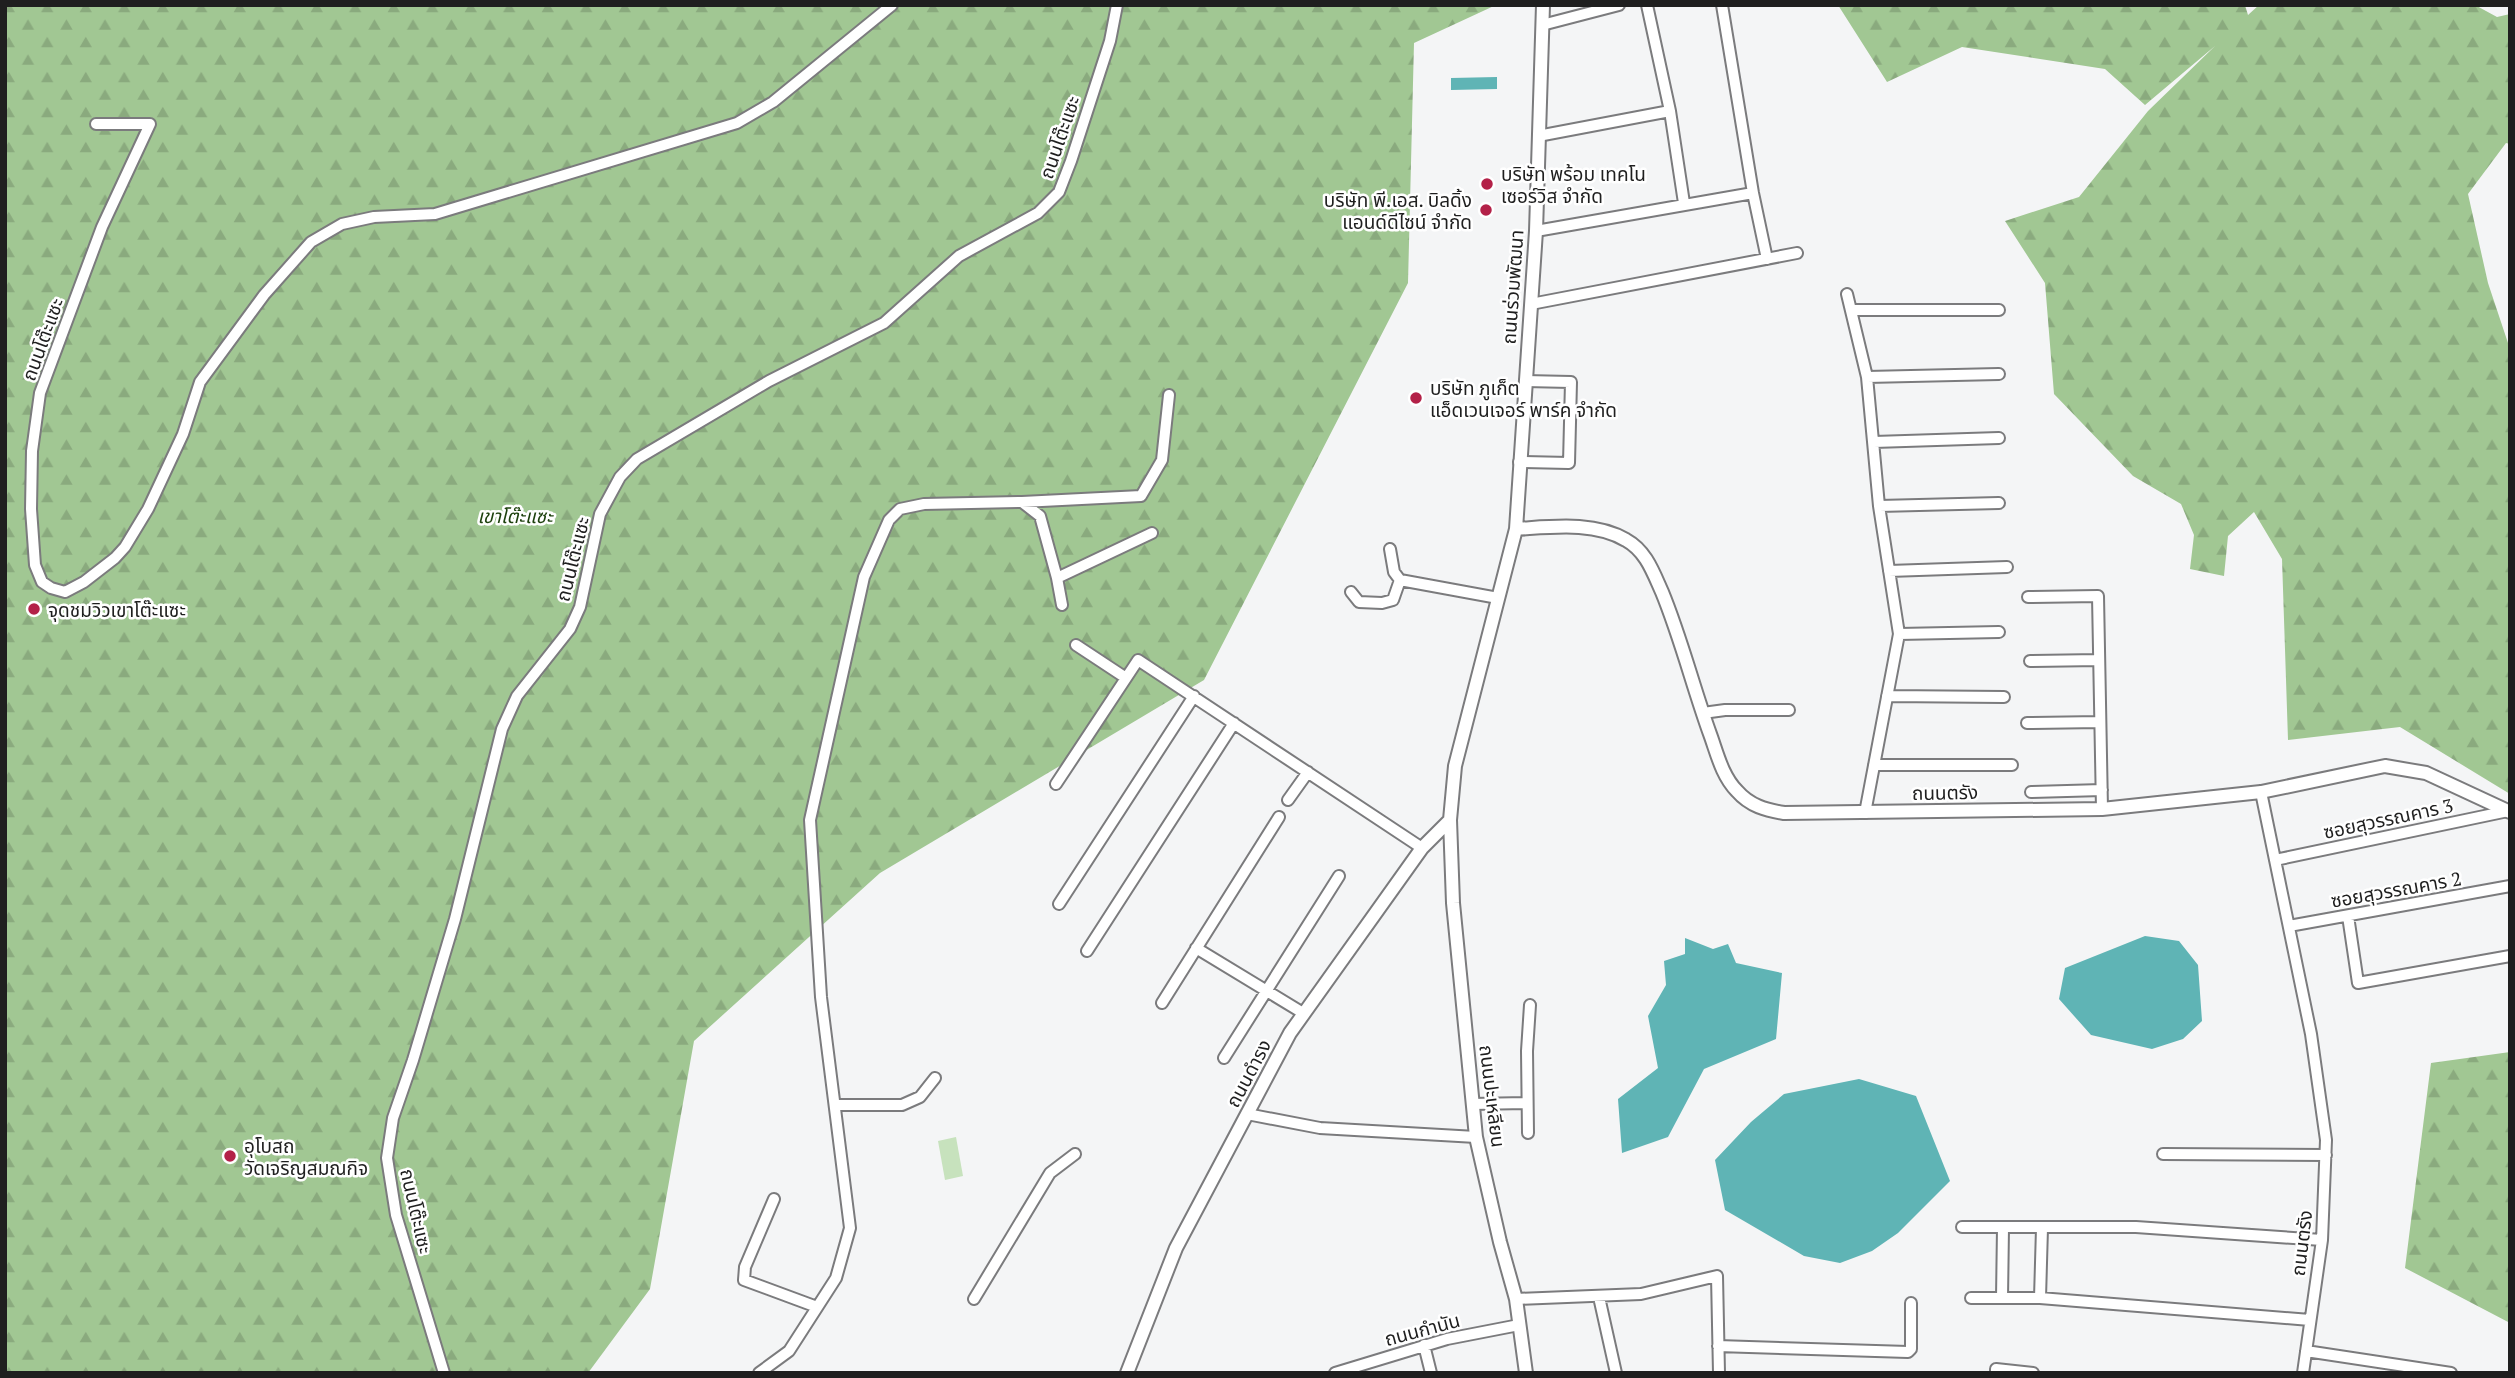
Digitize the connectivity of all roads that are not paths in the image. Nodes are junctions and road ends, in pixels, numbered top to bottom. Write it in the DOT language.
graph roads {
  1 [pos="892,5"];
  2 [pos="1117,5"];
  3 [pos="1543,5"];
  4 [pos="1619,5"];
  5 [pos="1647,5"];
  6 [pos="1722,5"];
  7 [pos="1542,25"];
  8 [pos="1670,111"];
  9 [pos="96,124"];
  10 [pos="1538,136"];
  11 [pos="1753,192"];
  12 [pos="1684,203"];
  13 [pos="1536,231"];
  14 [pos="1797,253"];
  15 [pos="1768,259"];
  16 [pos="1847,294"];
  17 [pos="1531,304"];
  18 [pos="1851,310"];
  19 [pos="1998,310"];
  20 [pos="1998,374"];
  21 [pos="1867,377"];
  22 [pos="1525,381"];
  23 [pos="1168,395"];
  24 [pos="2000,438"];
  25 [pos="1874,442"];
  26 [pos="1519,462"];
  27 [pos="1022,502"];
  28 [pos="2000,503"];
  29 [pos="1879,506"];
  30 [pos="1516,529"];
  31 [pos="1152,533"];
  32 [pos="1390,549"];
  33 [pos="2007,567"];
  34 [pos="1889,571"];
  35 [pos="1057,578"];
  36 [pos="1400,580"];
  37 [pos="1351,592"];
  38 [pos="2028,597"];
  39 [pos="1498,598"];
  40 [pos="1062,605"];
  41 [pos="1998,632"];
  42 [pos="1899,634"];
  43 [pos="1076,645"];
  44 [pos="2099,660"];
  45 [pos="2030,661"];
  46 [pos="1126,678"];
  47 [pos="1194,696"];
  48 [pos="1887,696"];
  49 [pos="2004,697"];
  50 [pos="1789,710"];
  51 [pos="1703,713"];
  52 [pos="2100,722"];
  53 [pos="1234,723"];
  54 [pos="2027,723"];
  55 [pos="1874,765"];
  56 [pos="2012,765"];
  57 [pos="1308,772"];
  58 [pos="1056,784"];
  59 [pos="2102,790"];
  60 [pos="2031,792"];
  61 [pos="2262,792"];
  62 [pos="1288,800"];
  63 [pos="2102,809"];
  64 [pos="2509,812"];
  65 [pos="1865,813"];
  66 [pos="1279,817"];
  67 [pos="1450,820"];
  68 [pos="1422,848"];
  69 [pos="2275,860"];
  70 [pos="1339,876"];
  71 [pos="2510,886"];
  72 [pos="1059,904"];
  73 [pos="2348,916"];
  74 [pos="2289,926"];
  75 [pos="1196,948"];
  76 [pos="1087,951"];
  77 [pos="2510,956"];
  78 [pos="1266,992"];
  79 [pos="1162,1003"];
  80 [pos="1530,1005"];
  81 [pos="1303,1013"];
  82 [pos="1224,1058"];
  83 [pos="935,1078"];
  84 [pos="1527,1103"];
  85 [pos="1472,1104"];
  86 [pos="835,1105"];
  87 [pos="1247,1114"];
  88 [pos="1528,1133"];
  89 [pos="1476,1137"];
  90 [pos="1075,1154"];
  91 [pos="2163,1154"];
  92 [pos="2326,1155"];
  93 [pos="774,1199"];
  94 [pos="1962,1227"];
  95 [pos="2003,1228"];
  96 [pos="2042,1228"];
  97 [pos="2322,1240"];
  98 [pos="1599,1297"];
  99 [pos="1971,1298"];
  100 [pos="2002,1298"];
  101 [pos="2040,1298"];
  102 [pos="974,1299"];
  103 [pos="1516,1299"];
  104 [pos="1911,1303"];
  105 [pos="817,1307"];
  106 [pos="2310,1320"];
  107 [pos="1519,1325"];
  108 [pos="1424,1345"];
  109 [pos="1718,1346"];
  110 [pos="2306,1351"];
  111 [pos="444,1373"];
  112 [pos="759,1373"];
  113 [pos="1128,1373"];
  114 [pos="1335,1373"];
  115 [pos="1431,1373"];
  116 [pos="1526,1373"];
  117 [pos="1616,1373"];
  118 [pos="1719,1373"];
  119 [pos="1996,1373"];
  120 [pos="2033,1373"];
  121 [pos="2303,1373"];
  122 [pos="2451,1373"];
  1 -- 9 [label="street, ถนนโต๊ะแซะ"];
  2 -- 111 [label="street, ถนนโต๊ะแซะ"];
  3 -- 7 [label="street, ถนนร่วมพัฒนา"];
  4 -- 7 [label="street"];
  5 -- 8 [label="street"];
  6 -- 11 [label="street"];
  7 -- 10 [label="street, ถนนร่วมพัฒนา"];
  8 -- 10 [label="street"];
  8 -- 12 [label="street"];
  10 -- 13 [label="street, ถนนร่วมพัฒนา"];
  11 -- 12 [label="street"];
  11 -- 15 [label="street"];
  12 -- 13 [label="street"];
  13 -- 17 [label="street, ถนนร่วมพัฒนา"];
  14 -- 15 [label="street"];
  15 -- 17 [label="street"];
  16 -- 18 [label="street"];
  17 -- 22 [label="street, ถนนร่วมพัฒนา"];
  18 -- 19 [label="street"];
  18 -- 21 [label="street"];
  20 -- 21 [label="street"];
  21 -- 25 [label="street"];
  22 -- 26 [label="street, ถนนร่วมพัฒนา"];
  22 -- 26 [label="street"];
  23 -- 27 [label="street"];
  24 -- 25 [label="street"];
  25 -- 29 [label="street"];
  26 -- 30 [label="street, ถนนร่วมพัฒนา"];
  27 -- 35 [label="street"];
  27 -- 86 [label="street"];
  28 -- 29 [label="street"];
  29 -- 34 [label="street"];
  30 -- 39 [label="street"];
  30 -- 51 [label="street, ถนนตรัง"];
  31 -- 35 [label="street"];
  32 -- 36 [label="street"];
  33 -- 34 [label="street"];
  34 -- 42 [label="street"];
  35 -- 40 [label="street"];
  36 -- 37 [label="street"];
  36 -- 39 [label="street"];
  38 -- 44 [label="street"];
  39 -- 67 [label="street"];
  41 -- 42 [label="street"];
  42 -- 48 [label="street"];
  43 -- 46 [label="street"];
  44 -- 45 [label="street"];
  44 -- 52 [label="street"];
  46 -- 47 [label="street"];
  46 -- 58 [label="street"];
  47 -- 53 [label="street"];
  47 -- 72 [label="street"];
  48 -- 49 [label="street"];
  48 -- 55 [label="street"];
  50 -- 51 [label="street"];
  51 -- 65 [label="street, ถนนตรัง"];
  52 -- 54 [label="street"];
  52 -- 59 [label="street"];
  53 -- 57 [label="street"];
  53 -- 76 [label="street"];
  55 -- 56 [label="street"];
  55 -- 65 [label="street"];
  57 -- 62 [label="street"];
  57 -- 68 [label="street"];
  59 -- 60 [label="street"];
  59 -- 63 [label="street"];
  61 -- 63 [label="street, ถนนตรัง"];
  61 -- 64 [label="street"];
  61 -- 69 [label="street, ถนนตรัง"];
  63 -- 65 [label="street, ถนนตรัง"];
  64 -- 69 [label="street, ซอยสุวรรณคาร 3"];
  66 -- 75 [label="street"];
  67 -- 68 [label="street, ถนนดำรง"];
  67 -- 85 [label="street, ถนนปะเหลียน"];
  68 -- 81 [label="street, ถนนดำรง"];
  69 -- 74 [label="street, ถนนตรัง"];
  70 -- 78 [label="street"];
  71 -- 73 [label="street, ซอยสุวรรณคาร 2"];
  73 -- 74 [label="street, ซอยสุวรรณคาร 2"];
  73 -- 77 [label="street"];
  74 -- 92 [label="street, ถนนตรัง"];
  75 -- 78 [label="street"];
  75 -- 79 [label="street"];
  78 -- 81 [label="street"];
  78 -- 82 [label="street"];
  80 -- 84 [label="street"];
  81 -- 87 [label="street, ถนนดำรง"];
  83 -- 86 [label="street"];
  84 -- 85 [label="street"];
  84 -- 88 [label="street"];
  85 -- 89 [label="street, ถนนปะเหลียน"];
  86 -- 105 [label="street"];
  87 -- 89 [label="street"];
  87 -- 113 [label="street, ถนนดำรง"];
  89 -- 103 [label="street, ถนนปะเหลียน"];
  90 -- 102 [label="street"];
  91 -- 92 [label="street"];
  92 -- 97 [label="street, ถนนตรัง"];
  93 -- 105 [label="street"];
  94 -- 95 [label="street"];
  95 -- 96 [label="street"];
  95 -- 100 [label="street"];
  96 -- 97 [label="street"];
  96 -- 101 [label="street"];
  97 -- 106 [label="street, ถนนตรัง"];
  98 -- 103 [label="street"];
  98 -- 109 [label="street"];
  98 -- 117 [label="street"];
  99 -- 100 [label="street"];
  100 -- 101 [label="street"];
  101 -- 106 [label="street"];
  103 -- 107 [label="street, ถนนปะเหลียน"];
  104 -- 109 [label="street"];
  105 -- 112 [label="street"];
  106 -- 110 [label="street, ถนนตรัง"];
  107 -- 108 [label="street, ถนนกำนัน"];
  107 -- 116 [label="street, ถนนปะเหลียน"];
  108 -- 114 [label="street, ถนนกำนัน"];
  108 -- 115 [label="street"];
  109 -- 118 [label="street"];
  110 -- 121 [label="street, ถนนตรัง"];
  110 -- 122 [label="street"];
  119 -- 120 [label="street"];
}
